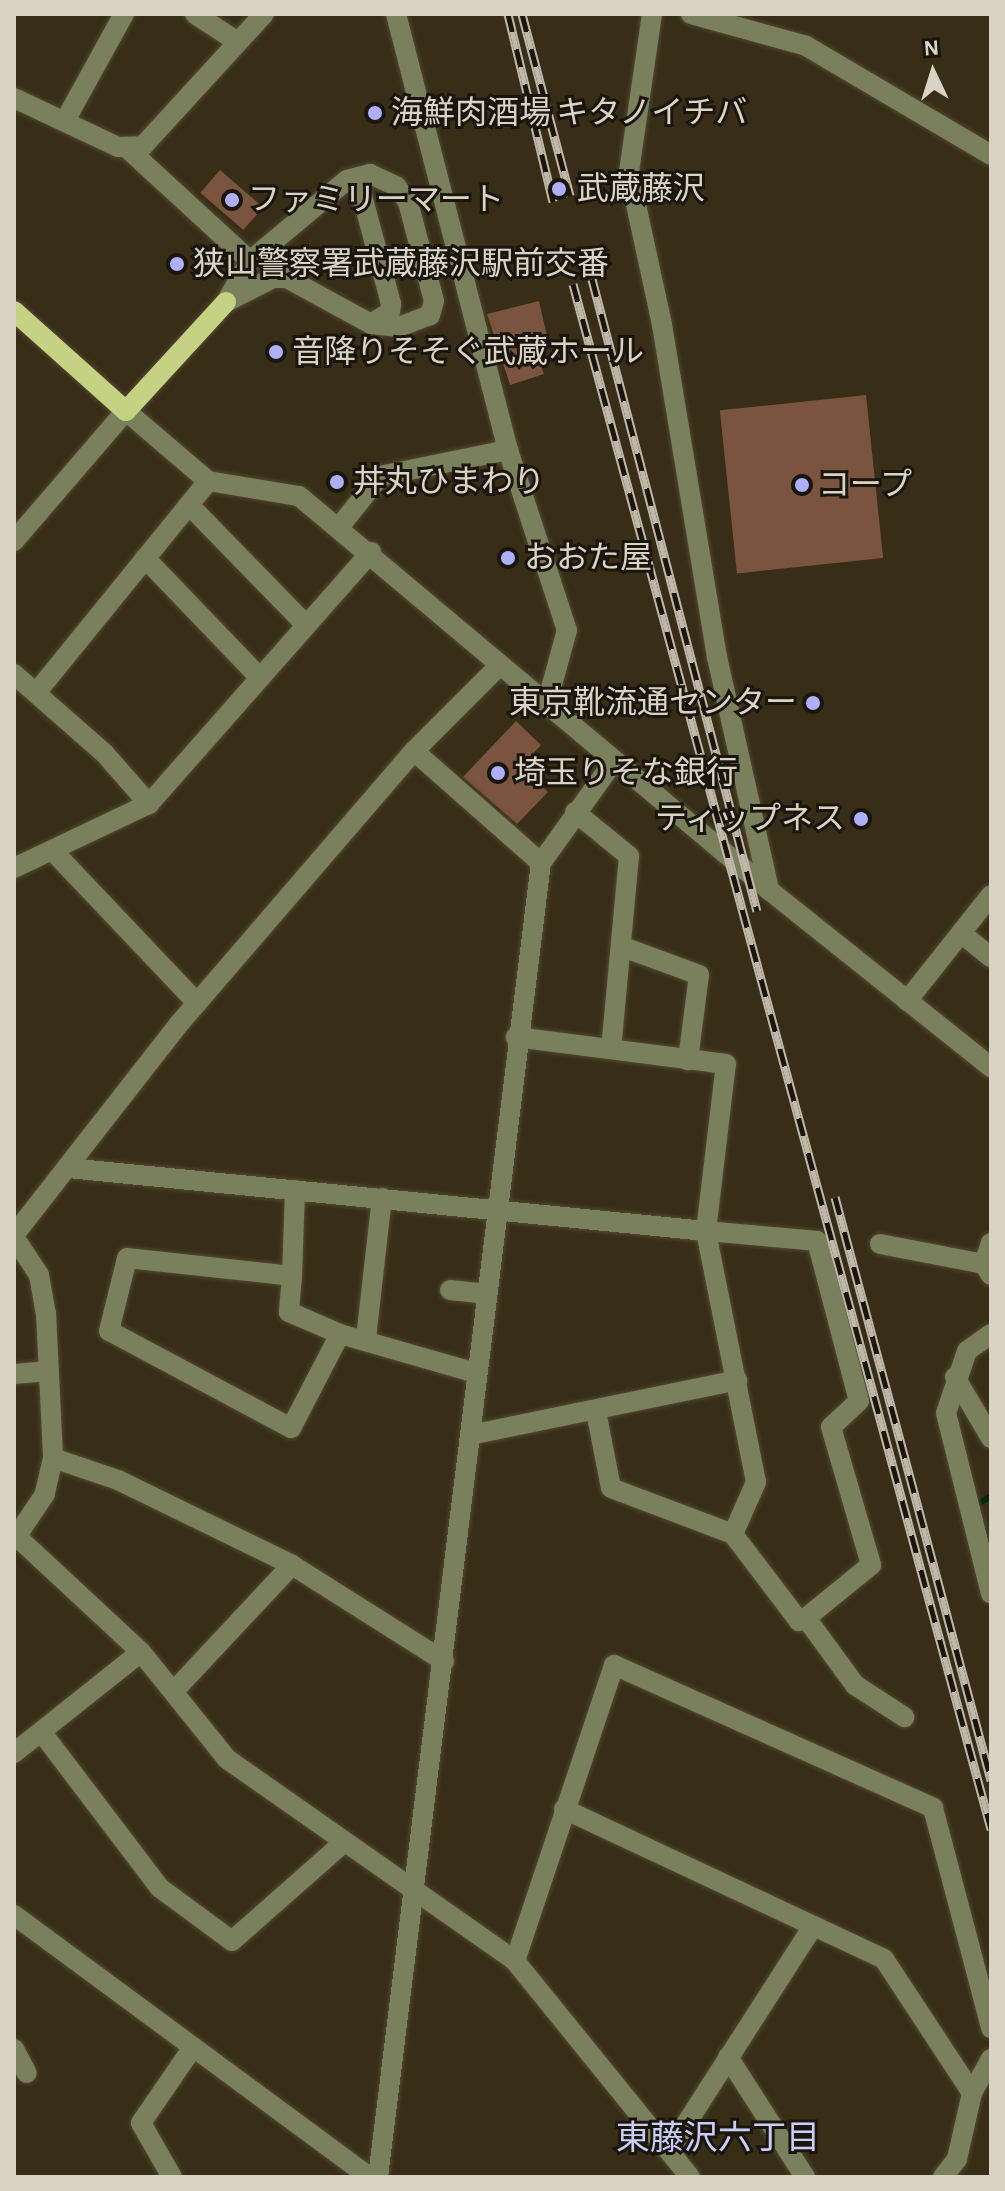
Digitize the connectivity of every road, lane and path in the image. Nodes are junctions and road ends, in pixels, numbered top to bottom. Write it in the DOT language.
graph roads {
  1 [pos="124,14"];
  2 [pos="195,14"];
  3 [pos="264,14"];
  4 [pos="396,14"];
  5 [pos="652,14"];
  6 [pos="691,14"];
  7 [pos="238,42"];
  8 [pos="14,98"];
  9 [pos="66,119"];
  10 [pos="129,150"];
  11 [pos="991,155"];
  12 [pos="347,180"];
  13 [pos="250,261"];
  14 [pos="226,302"];
  15 [pos="14,311"];
  16 [pos="371,324"];
  17 [pos="126,411"];
  18 [pos="508,450"];
  19 [pos="208,481"];
  20 [pos="189,505"];
  21 [pos="340,526"];
  22 [pos="14,541"];
  23 [pos="371,552"];
  24 [pos="145,558"];
  25 [pos="306,625"];
  26 [pos="499,666"];
  27 [pos="14,674"];
  28 [pos="260,678"];
  29 [pos="36,693"];
  30 [pos="547,703"];
  31 [pos="414,751"];
  32 [pos="614,761"];
  33 [pos="149,804"];
  34 [pos="575,812"];
  35 [pos="52,850"];
  36 [pos="541,863"];
  37 [pos="14,868"];
  38 [pos="769,890"];
  39 [pos="991,895"];
  40 [pos="961,933"];
  41 [pos="623,947"];
  42 [pos="991,957"];
  43 [pos="907,1001"];
  44 [pos="197,1003"];
  45 [pos="516,1037"];
  46 [pos="611,1049"];
  47 [pos="688,1060"];
  48 [pos="991,1067"];
  49 [pos="68,1168"];
  50 [pos="295,1190"];
  51 [pos="382,1198"];
  52 [pos="497,1209"];
  53 [pos="706,1231"];
  54 [pos="14,1236"];
  55 [pos="991,1243"];
  56 [pos="880,1244"];
  57 [pos="988,1269"];
  58 [pos="292,1276"];
  59 [pos="450,1290"];
  60 [pos="486,1294"];
  61 [pos="340,1334"];
  62 [pos="991,1334"];
  63 [pos="366,1338"];
  64 [pos="49,1371"];
  65 [pos="476,1373"];
  66 [pos="14,1374"];
  67 [pos="955,1377"];
  68 [pos="737,1380"];
  69 [pos="596,1411"];
  70 [pos="470,1435"];
  71 [pos="991,1438"];
  72 [pos="53,1458"];
  73 [pos="733,1534"];
  74 [pos="15,1537"];
  75 [pos="292,1565"];
  76 [pos="991,1593"];
  77 [pos="806,1618"];
  78 [pos="141,1652"];
  79 [pos="444,1661"];
  80 [pos="174,1691"];
  81 [pos="904,1717"];
  82 [pos="43,1734"];
  83 [pos="14,1753"];
  84 [pos="564,1809"];
  85 [pos="342,1844"];
  86 [pos="415,1885"];
  87 [pos="14,1915"];
  88 [pos="813,1926"];
  89 [pos="515,1961"];
  90 [pos="991,2028"];
  91 [pos="193,2047"];
  92 [pos="14,2049"];
  93 [pos="728,2057"];
  94 [pos="991,2059"];
  95 [pos="27,2073"];
  96 [pos="972,2093"];
  97 [pos="670,2149"];
  98 [pos="172,2177"];
  99 [pos="370,2177"];
  100 [pos="378,2177"];
  101 [pos="690,2177"];
  102 [pos="805,2177"];
  103 [pos="943,2177"];
  1 -- 9 [label="street"];
  2 -- 7 [label="street"];
  3 -- 7 [label="street"];
  4 -- 18 [label="street"];
  5 -- 38 [label="street"];
  6 -- 11 [label="street"];
  7 -- 10 [label="street"];
  8 -- 9 [label="street"];
  9 -- 10 [label="street"];
  10 -- 13 [label="street"];
  12 -- 13 [label="street"];
  12 -- 16 [label="street"];
  12 -- 16 [label="street"];
  13 -- 14 [label="street"];
  14 -- 16 [label="street"];
  14 -- 17 [label="main road"];
  15 -- 17 [label="main road"];
  17 -- 19 [label="street"];
  17 -- 22 [label="street"];
  18 -- 21 [label="street"];
  18 -- 30 [label="street"];
  19 -- 20 [label="street"];
  19 -- 21 [label="street"];
  20 -- 24 [label="street"];
  20 -- 25 [label="street"];
  21 -- 23 [label="street"];
  23 -- 25 [label="street"];
  23 -- 26 [label="street"];
  24 -- 28 [label="street"];
  24 -- 29 [label="street"];
  25 -- 28 [label="street"];
  26 -- 30 [label="street"];
  26 -- 31 [label="street"];
  27 -- 29 [label="street"];
  28 -- 33 [label="street"];
  29 -- 33 [label="street"];
  30 -- 32 [label="street"];
  31 -- 36 [label="street"];
  31 -- 44 [label="street"];
  32 -- 34 [label="street"];
  32 -- 38 [label="street"];
  33 -- 35 [label="street"];
  34 -- 36 [label="street"];
  34 -- 41 [label="street"];
  35 -- 37 [label="street"];
  35 -- 44 [label="street"];
  36 -- 45 [label="street"];
  38 -- 43 [label="street"];
  39 -- 40 [label="street"];
  40 -- 42 [label="street"];
  40 -- 43 [label="street"];
  41 -- 46 [label="street"];
  41 -- 47 [label="street"];
  43 -- 48 [label="street"];
  44 -- 49 [label="street"];
  45 -- 46 [label="street"];
  45 -- 52 [label="street"];
  46 -- 47 [label="street"];
  47 -- 53 [label="street"];
  49 -- 50 [label="street"];
  49 -- 54 [label="street"];
  50 -- 51 [label="street"];
  50 -- 58 [label="street"];
  51 -- 52 [label="street"];
  51 -- 63 [label="street"];
  52 -- 53 [label="street"];
  52 -- 60 [label="street"];
  53 -- 68 [label="street"];
  53 -- 77 [label="street"];
  54 -- 64 [label="street"];
  55 -- 57 [label="street"];
  56 -- 57 [label="street"];
  58 -- 61 [label="street"];
  58 -- 61 [label="street"];
  59 -- 60 [label="street"];
  60 -- 65 [label="street"];
  61 -- 63 [label="street"];
  62 -- 67 [label="street"];
  63 -- 65 [label="street"];
  64 -- 66 [label="street"];
  64 -- 72 [label="street"];
  65 -- 70 [label="street"];
  67 -- 71 [label="street"];
  67 -- 76 [label="street"];
  68 -- 69 [label="street"];
  68 -- 73 [label="street"];
  69 -- 70 [label="street"];
  69 -- 73 [label="street"];
  70 -- 79 [label="street"];
  72 -- 74 [label="street"];
  72 -- 75 [label="street"];
  73 -- 77 [label="street"];
  74 -- 78 [label="street"];
  75 -- 79 [label="street"];
  75 -- 80 [label="street"];
  77 -- 81 [label="street"];
  78 -- 80 [label="street"];
  78 -- 82 [label="street"];
  79 -- 86 [label="street"];
  80 -- 85 [label="street"];
  82 -- 83 [label="street"];
  82 -- 85 [label="street"];
  84 -- 88 [label="street"];
  84 -- 89 [label="street"];
  84 -- 90 [label="street"];
  85 -- 86 [label="street"];
  86 -- 89 [label="street"];
  86 -- 100 [label="street"];
  87 -- 91 [label="street"];
  88 -- 93 [label="street"];
  88 -- 96 [label="street"];
  89 -- 97 [label="street"];
  91 -- 98 [label="street"];
  91 -- 99 [label="street"];
  92 -- 95 [label="street"];
  93 -- 97 [label="street"];
  93 -- 102 [label="street"];
  94 -- 96 [label="street"];
  96 -- 103 [label="street"];
  97 -- 101 [label="street"];
}
